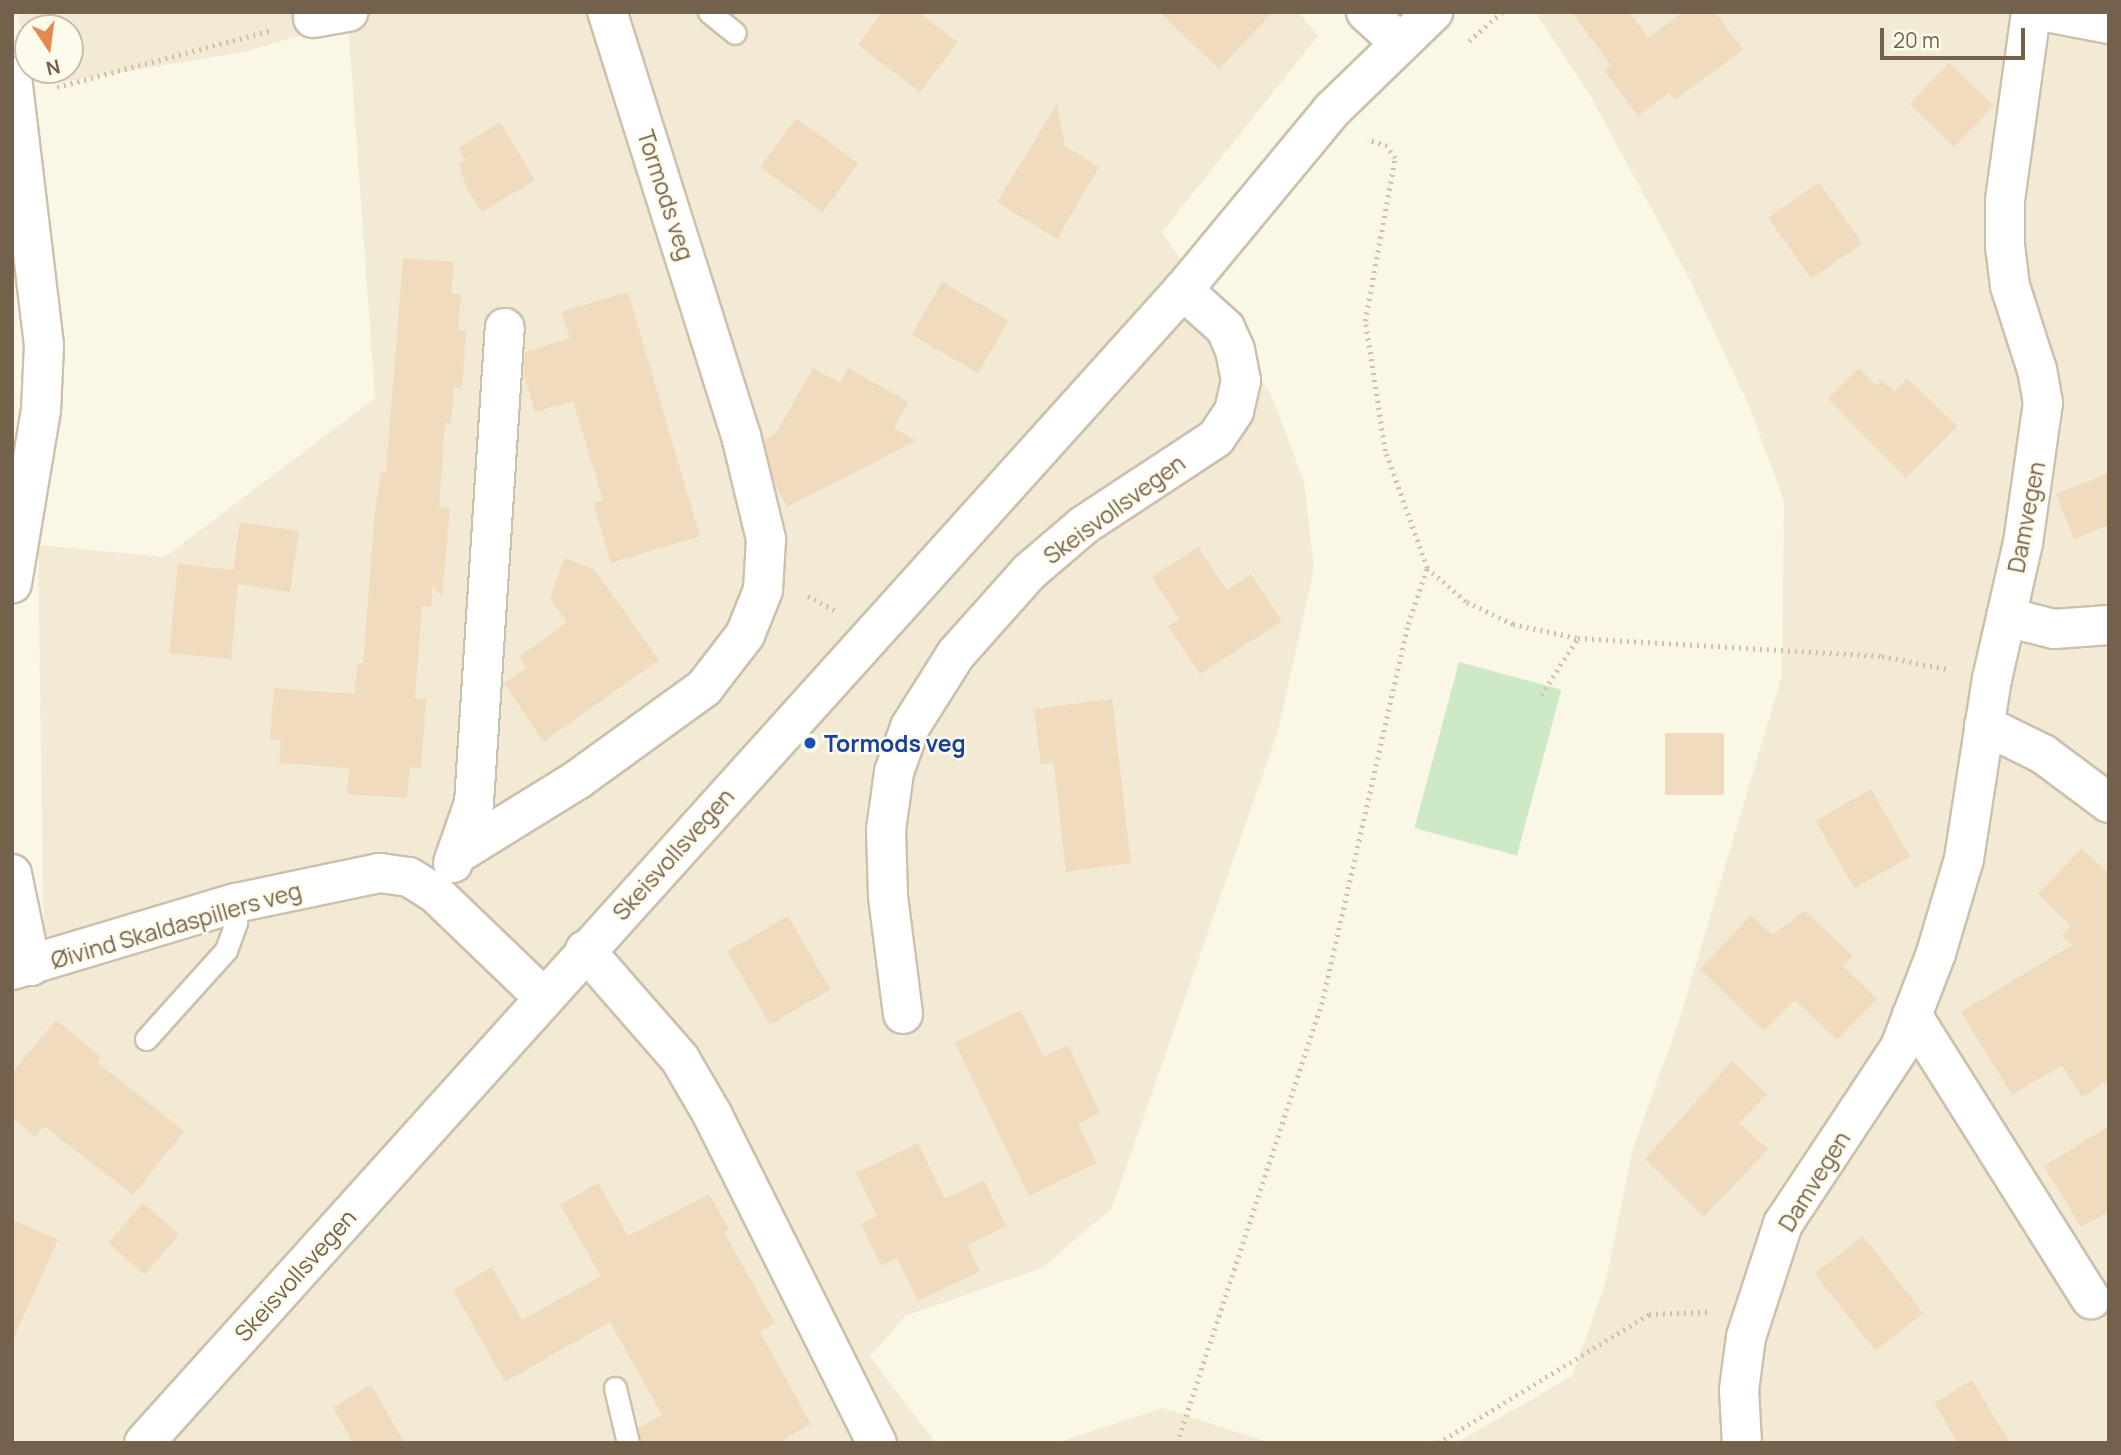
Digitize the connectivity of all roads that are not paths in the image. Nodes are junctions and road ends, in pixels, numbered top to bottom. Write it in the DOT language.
graph roads {
  1 [pos="709,12"];
  2 [pos="1366,12"];
  3 [pos="1433,12"];
  4 [pos="2031,12"];
  5 [pos="2046,12"];
  6 [pos="610,13"];
  7 [pos="2109,23"];
  8 [pos="735,33"];
  9 [pos="1398,41"];
  10 [pos="14,87"];
  11 [pos="1183,290"];
  12 [pos="505,327"];
  13 [pos="12,584"];
  14 [pos="2006,617"];
  15 [pos="2109,625"];
  16 [pos="1984,725"];
  17 [pos="2109,803"];
  18 [pos="459,853"];
  19 [pos="12,874"];
  20 [pos="435,893"];
  21 [pos="236,903"];
  22 [pos="585,950"];
  23 [pos="21,968"];
  24 [pos="544,998"];
  25 [pos="902,1014"];
  26 [pos="1912,1015"];
  27 [pos="146,1038"];
  28 [pos="2091,1299"];
  29 [pos="615,1388"];
  30 [pos="144,1443"];
  31 [pos="628,1443"];
  32 [pos="877,1443"];
  33 [pos="1742,1443"];
  1 -- 8 [label="lane"];
  2 -- 9 [label="street"];
  3 -- 9 [label="street, Skeisvollsvegen"];
  4 -- 14 [label="street, Damvegen"];
  5 -- 7 [label="street"];
  6 -- 18 [label="street, Tormods veg"];
  9 -- 11 [label="street, Skeisvollsvegen"];
  10 -- 13 [label="street"];
  11 -- 22 [label="street, Skeisvollsvegen"];
  11 -- 25 [label="street, Skeisvollsvegen"];
  12 -- 18 [label="street, Tormods veg"];
  14 -- 15 [label="street"];
  14 -- 16 [label="street, Damvegen"];
  16 -- 17 [label="street"];
  16 -- 26 [label="street, Damvegen"];
  18 -- 20 [label="street, Tormods veg"];
  19 -- 23 [label="street"];
  20 -- 21 [label="street, Øivind Skaldaspillers veg"];
  20 -- 24 [label="street, Øivind Skaldaspillers veg"];
  21 -- 23 [label="street, Øivind Skaldaspillers veg"];
  21 -- 27 [label="lane"];
  22 -- 24 [label="street, Skeisvollsvegen"];
  22 -- 32 [label="street"];
  24 -- 30 [label="street, Skeisvollsvegen"];
  26 -- 28 [label="street"];
  26 -- 33 [label="street, Damvegen"];
  29 -- 31 [label="lane"];
}
